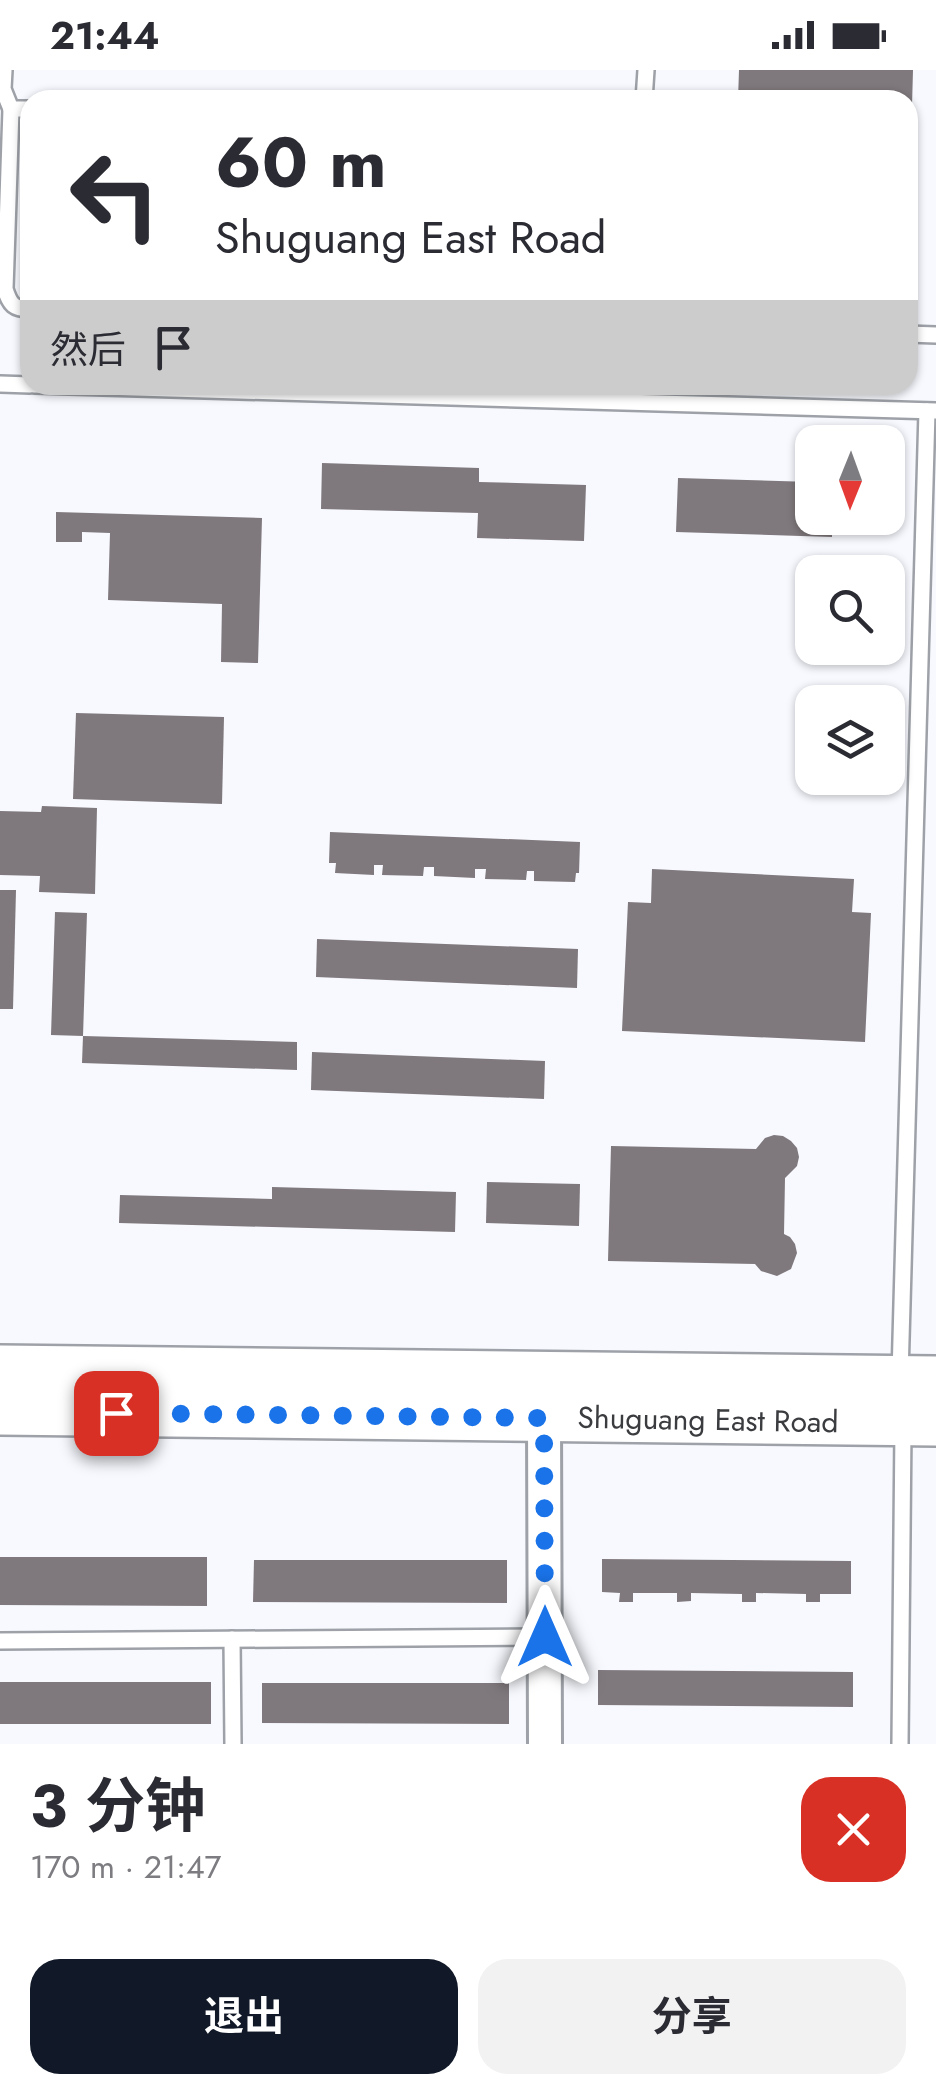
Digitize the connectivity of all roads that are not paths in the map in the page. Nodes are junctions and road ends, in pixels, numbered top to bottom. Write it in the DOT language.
graph roads {
  1 [pos="4,70"];
  2 [pos="11,109"];
  3 [pos="20,109"];
  4 [pos="20,308"];
  5 [pos="464,395"];
  6 [pos="932,411"];
  7 [pos="0,1368"];
  8 [pos="919,1401"];
  9 [pos="0,1412"];
  10 [pos="544,1418"];
  11 [pos="545,1637"];
  12 [pos="232,1640"];
  13 [pos="0,1642"];
  14 [pos="233,1744"];
  15 [pos="545,1744"];
  16 [pos="900,1744"];
  1 -- 2 [label="lane"];
  2 -- 3 [label="lane"];
  2 -- 4 [label="lane"];
  5 -- 6 [label="lane"];
  6 -- 8 [label="lane"];
  7 -- 8 [label="main road, Shuguang East Road"];
  8 -- 10 [label="main road, Shuguang East Road"];
  8 -- 16 [label="lane"];
  9 -- 10 [label="main road, Shuguang East Road"];
  10 -- 11 [label="street"];
  11 -- 12 [label="lane"];
  11 -- 15 [label="street"];
  12 -- 13 [label="lane"];
  12 -- 14 [label="lane"];
}
